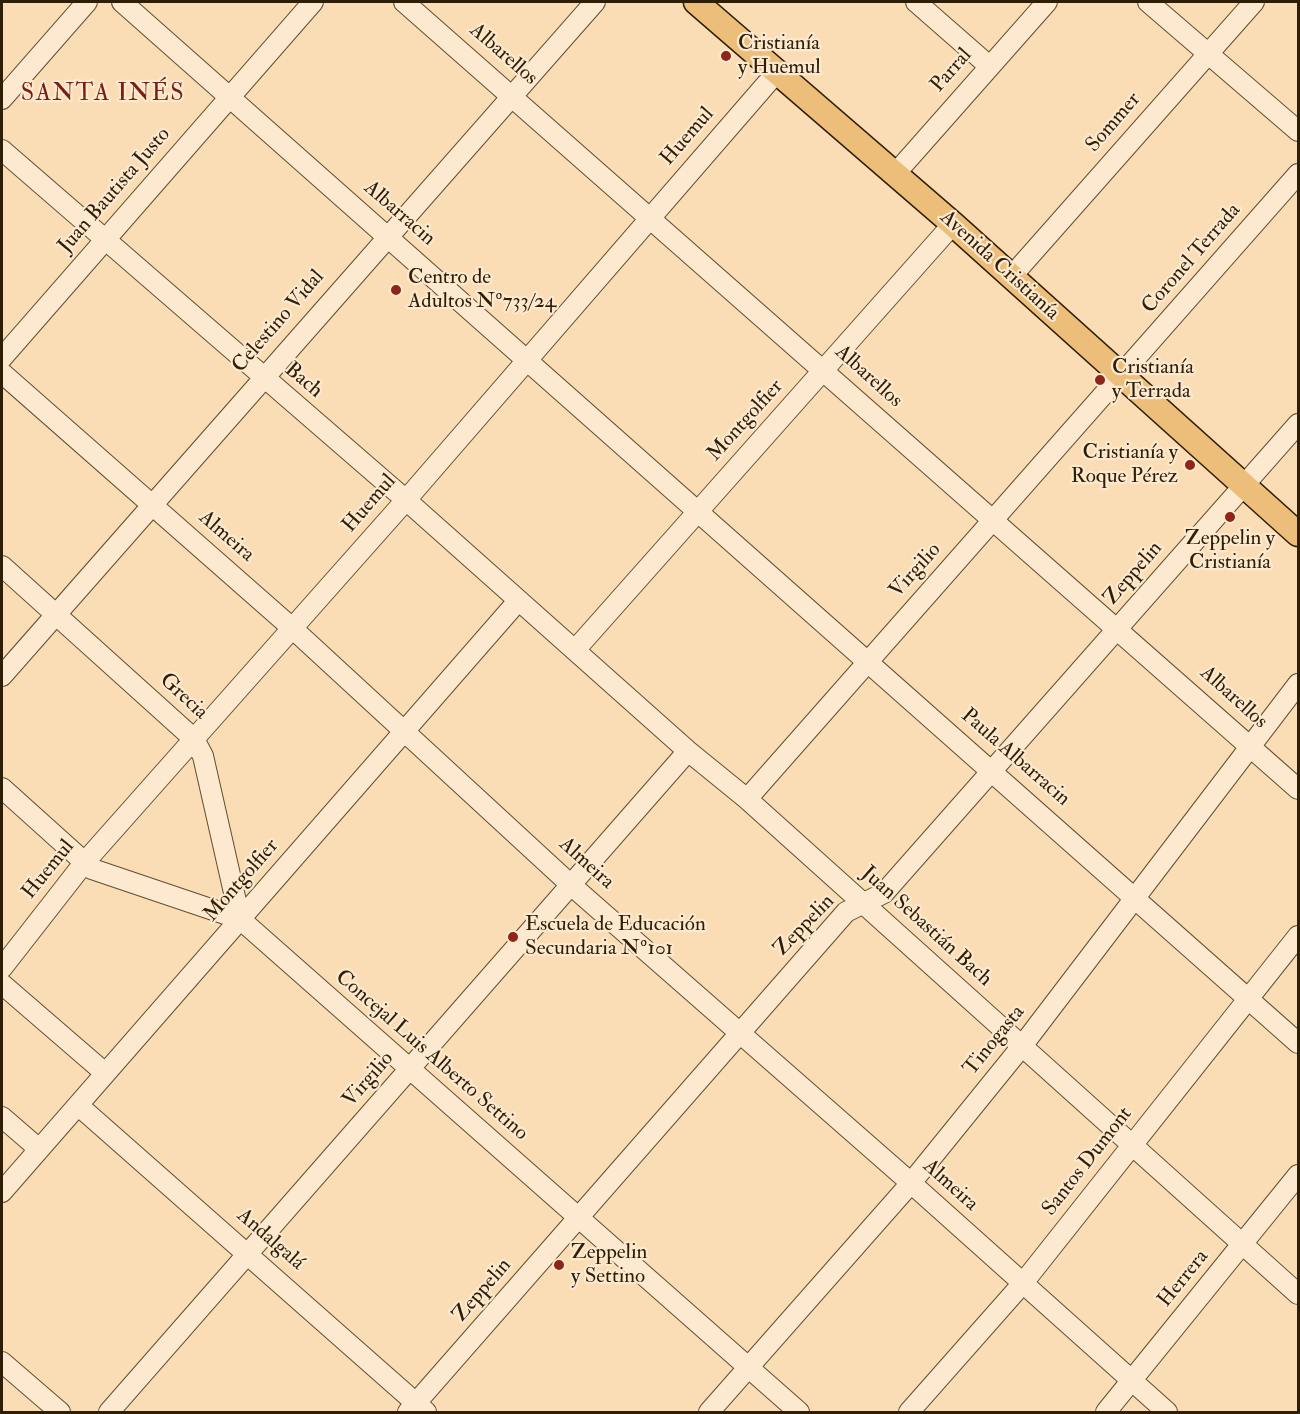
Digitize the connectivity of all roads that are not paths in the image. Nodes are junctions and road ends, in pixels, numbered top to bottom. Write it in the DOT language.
graph roads {
  1 [pos="87,2"];
  2 [pos="122,2"];
  3 [pos="313,2"];
  4 [pos="404,2"];
  5 [pos="595,2"];
  6 [pos="916,2"];
  7 [pos="1047,2"];
  8 [pos="1148,2"];
  9 [pos="1254,2"];
  10 [pos="705,4"];
  11 [pos="1208,52"];
  12 [pos="988,65"];
  13 [pos="776,73"];
  14 [pos="6,86"];
  15 [pos="512,95"];
  16 [pos="228,98"];
  17 [pos="1299,131"];
  18 [pos="2,150"];
  19 [pos="895,174"];
  20 [pos="1299,174"];
  21 [pos="650,217"];
  22 [pos="953,224"];
  23 [pos="387,235"];
  24 [pos="104,239"];
  25 [pos="1011,277"];
  26 [pos="2,358"];
  27 [pos="528,359"];
  28 [pos="824,369"];
  29 [pos="2,373"];
  30 [pos="1121,375"];
  31 [pos="262,378"];
  32 [pos="1299,424"];
  33 [pos="1245,484"];
  34 [pos="405,500"];
  35 [pos="152,504"];
  36 [pos="699,510"];
  37 [pos="993,520"];
  38 [pos="1299,534"];
  39 [pos="2,566"];
  40 [pos="518,601"];
  41 [pos="56,612"];
  42 [pos="292,628"];
  43 [pos="1119,629"];
  44 [pos="575,650"];
  45 [pos="868,661"];
  46 [pos="2,676"];
  47 [pos="1299,684"];
  48 [pos="406,730"];
  49 [pos="194,739"];
  50 [pos="1251,746"];
  51 [pos="688,751"];
  52 [pos="993,770"];
  53 [pos="2,788"];
  54 [pos="1299,789"];
  55 [pos="747,799"];
  56 [pos="84,863"];
  57 [pos="572,885"];
  58 [pos="1137,897"];
  59 [pos="865,904"];
  60 [pos="240,919"];
  61 [pos="1299,936"];
  62 [pos="2,968"];
  63 [pos="2,984"];
  64 [pos="1249,999"];
  65 [pos="740,1033"];
  66 [pos="1299,1042"];
  67 [pos="1022,1046"];
  68 [pos="409,1070"];
  69 [pos="105,1073"];
  70 [pos="79,1106"];
  71 [pos="2,1117"];
  72 [pos="1133,1144"];
  73 [pos="39,1149"];
  74 [pos="1299,1175"];
  75 [pos="911,1183"];
  76 [pos="2,1192"];
  77 [pos="580,1217"];
  78 [pos="1243,1244"];
  79 [pos="249,1253"];
  80 [pos="1023,1283"];
  81 [pos="1299,1294"];
  82 [pos="2,1362"];
  83 [pos="749,1366"];
  84 [pos="1133,1382"];
  85 [pos="417,1409"];
  86 [pos="60,1413"];
  87 [pos="109,1413"];
  88 [pos="709,1413"];
  89 [pos="799,1413"];
  90 [pos="909,1413"];
  91 [pos="1106,1413"];
  92 [pos="1167,1413"];
  1 -- 14 [label="street"];
  2 -- 16 [label="street, Albarracin"];
  3 -- 16 [label="street, Juan Bautista Justo"];
  4 -- 15 [label="street, Albarellos"];
  5 -- 15 [label="street, Celestino Vidal"];
  6 -- 12 [label="street"];
  7 -- 12 [label="street, Parral"];
  8 -- 11 [label="street"];
  9 -- 11 [label="street, Sommer"];
  10 -- 13 [label="main road, Avenida Cristianía"];
  11 -- 17 [label="street"];
  11 -- 25 [label="street, Sommer"];
  12 -- 19 [label="street, Parral"];
  13 -- 19 [label="main road, Avenida Cristianía"];
  13 -- 21 [label="street, Huemul"];
  15 -- 21 [label="street, Albarellos"];
  15 -- 23 [label="street, Celestino Vidal"];
  16 -- 23 [label="street, Albarracin"];
  16 -- 24 [label="street, Juan Bautista Justo"];
  18 -- 24 [label="street, Bach"];
  19 -- 22 [label="main road, Avenida Cristianía"];
  20 -- 30 [label="street, Coronel Terrada"];
  21 -- 27 [label="street, Huemul"];
  21 -- 28 [label="street, Albarellos"];
  22 -- 25 [label="main road, Avenida Cristianía"];
  22 -- 28 [label="street, Montgolfier"];
  23 -- 27 [label="street, Albarracin"];
  23 -- 31 [label="street, Celestino Vidal"];
  24 -- 26 [label="street, Juan Bautista Justo"];
  24 -- 31 [label="street, Bach"];
  25 -- 30 [label="main road, Avenida Cristianía"];
  27 -- 34 [label="street, Huemul"];
  27 -- 36 [label="street, Albarracin"];
  28 -- 36 [label="street, Montgolfier"];
  28 -- 37 [label="street, Albarellos"];
  29 -- 35 [label="street, Almeira"];
  30 -- 33 [label="main road, Avenida Cristianía"];
  30 -- 37 [label="street, Virgilio"];
  31 -- 34 [label="street, Bach"];
  31 -- 35 [label="street, Celestino Vidal"];
  32 -- 33 [label="street, Zeppelin"];
  33 -- 38 [label="main road, Avenida Cristianía"];
  33 -- 43 [label="street, Zeppelin"];
  34 -- 40 [label="street, Bach"];
  34 -- 42 [label="street, Huemul"];
  35 -- 41 [label="street, Celestino Vidal"];
  35 -- 42 [label="street, Almeira"];
  36 -- 44 [label="street, Montgolfier"];
  36 -- 45 [label="street, Paula Albarracin"];
  37 -- 43 [label="street, Albarellos"];
  37 -- 45 [label="street, Virgilio"];
  39 -- 41 [label="street, Grecia"];
  40 -- 44 [label="street, Juan Sebastián Bach"];
  40 -- 48 [label="street, Montgolfier"];
  41 -- 46 [label="street, Celestino Vidal"];
  41 -- 49 [label="street, Grecia"];
  42 -- 48 [label="street, Almeira"];
  42 -- 49 [label="street, Huemul"];
  43 -- 50 [label="street, Albarellos"];
  43 -- 52 [label="street, Zeppelin"];
  44 -- 51 [label="street, Juan Sebastián Bach"];
  45 -- 52 [label="street, Paula Albarracin"];
  45 -- 55 [label="street, Virgilio"];
  47 -- 50 [label="street, Tinogasta"];
  48 -- 57 [label="street, Almeira"];
  48 -- 60 [label="street, Montgolfier"];
  49 -- 56 [label="street, Huemul"];
  49 -- 60 [label="street, Grecia"];
  50 -- 54 [label="street, Albarellos"];
  50 -- 58 [label="street, Tinogasta"];
  51 -- 55 [label="street, Juan Sebastián Bach"];
  51 -- 57 [label="street, Virgilio"];
  52 -- 58 [label="street, Paula Albarracin"];
  52 -- 59 [label="street, Zeppelin"];
  53 -- 56 [label="street, Concejal Luis Alberto Settino"];
  55 -- 59 [label="street, Juan Sebastián Bach"];
  56 -- 60 [label="street, Concejal Luis Alberto Settino"];
  56 -- 62 [label="street, Huemul"];
  57 -- 65 [label="street, Almeira"];
  57 -- 68 [label="street, Virgilio"];
  58 -- 64 [label="street, Paula Albarracin"];
  58 -- 67 [label="street, Tinogasta"];
  59 -- 65 [label="street, Zeppelin"];
  59 -- 67 [label="street, Juan Sebastián Bach"];
  60 -- 68 [label="street, Concejal Luis Alberto Settino"];
  60 -- 69 [label="street, Montgolfier"];
  61 -- 64 [label="street, Santos Dumont"];
  63 -- 69 [label="street"];
  64 -- 66 [label="street, Paula Albarracin"];
  64 -- 72 [label="street, Santos Dumont"];
  65 -- 75 [label="street, Almeira"];
  65 -- 77 [label="street, Zeppelin"];
  67 -- 72 [label="street, Juan Sebastián Bach"];
  67 -- 75 [label="street, Tinogasta"];
  68 -- 77 [label="street, Concejal Luis Alberto Settino"];
  68 -- 79 [label="street, Virgilio"];
  69 -- 70 [label="street, Montgolfier"];
  70 -- 73 [label="street, Montgolfier"];
  70 -- 79 [label="street, Andalgalá"];
  71 -- 73 [label="street"];
  72 -- 78 [label="street, Juan Sebastián Bach"];
  72 -- 80 [label="street, Santos Dumont"];
  73 -- 76 [label="street, Montgolfier"];
  74 -- 78 [label="street, Herrera"];
  75 -- 80 [label="street, Almeira"];
  75 -- 83 [label="street, Tinogasta"];
  77 -- 83 [label="street, Concejal Luis Alberto Settino"];
  77 -- 85 [label="street, Zeppelin"];
  78 -- 81 [label="street, Juan Sebastián Bach"];
  78 -- 84 [label="street, Herrera"];
  79 -- 85 [label="street, Andalgalá"];
  79 -- 87 [label="street, Virgilio"];
  80 -- 84 [label="street, Almeira"];
  80 -- 90 [label="street, Santos Dumont"];
  82 -- 86 [label="street"];
  83 -- 88 [label="street, Tinogasta"];
  83 -- 89 [label="street, Concejal Luis Alberto Settino"];
  84 -- 91 [label="street, Herrera"];
  84 -- 92 [label="street, Almeira"];
}
